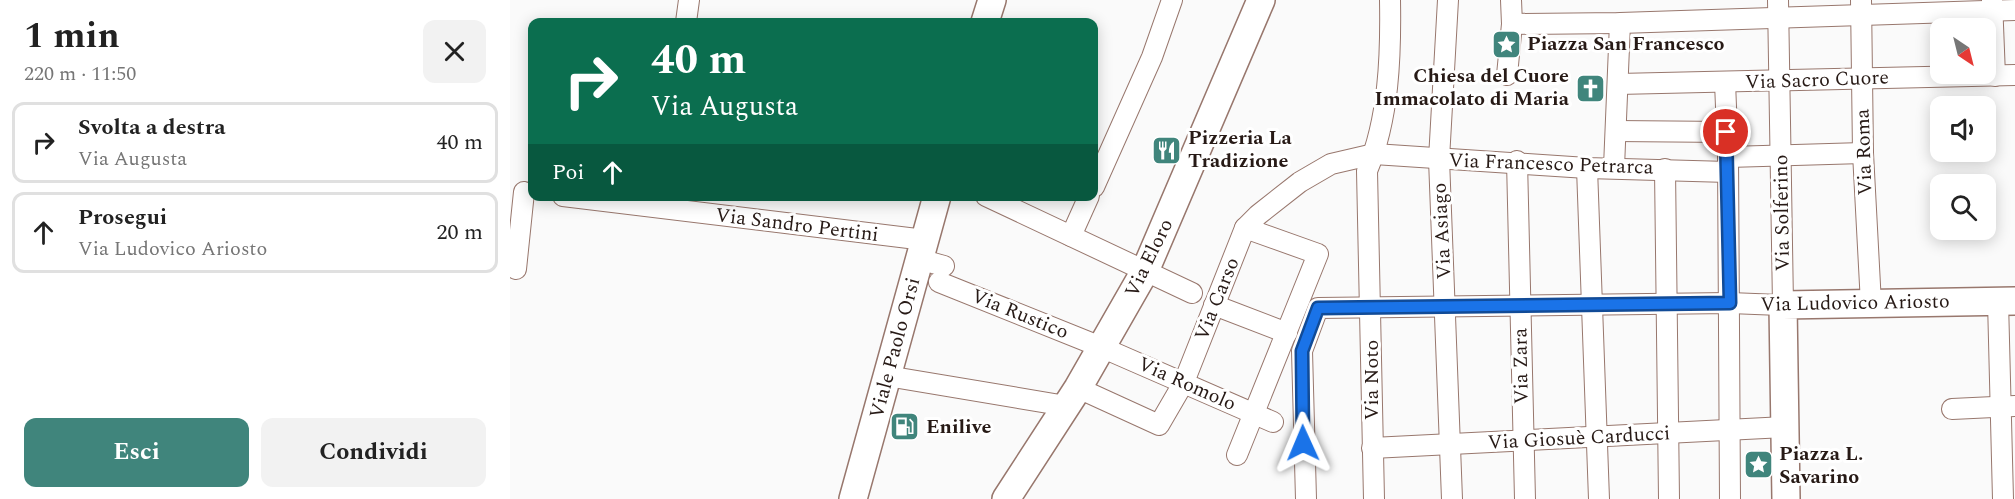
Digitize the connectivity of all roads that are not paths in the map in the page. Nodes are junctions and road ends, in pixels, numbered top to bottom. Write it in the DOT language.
graph roads {
  1 [pos="689,0"];
  2 [pos="1172,0"];
  3 [pos="1261,0"];
  4 [pos="1390,0"];
  5 [pos="1448,0"];
  6 [pos="1511,0"];
  7 [pos="1992,6"];
  8 [pos="1862,8"];
  9 [pos="1779,9"];
  10 [pos="2015,10"];
  11 [pos="687,18"];
  12 [pos="1620,23"];
  13 [pos="1512,24"];
  14 [pos="1507,75"];
  15 [pos="2015,75"];
  16 [pos="1996,76"];
  17 [pos="1930,77"];
  18 [pos="1862,78"];
  19 [pos="1780,81"];
  20 [pos="1725,82"];
  21 [pos="1618,84"];
  22 [pos="1616,130"];
  23 [pos="1726,132"];
  24 [pos="1863,153"];
  25 [pos="1374,154"];
  26 [pos="1781,156"];
  27 [pos="1439,159"];
  28 [pos="1517,161"];
  29 [pos="1728,165"];
  30 [pos="1614,167"];
  31 [pos="1587,168"];
  32 [pos="1665,169"];
  33 [pos="1098,178"];
  34 [pos="522,192"];
  35 [pos="591,201"];
  36 [pos="937,201"];
  37 [pos="997,201"];
  38 [pos="1087,201"];
  39 [pos="1245,228"];
  40 [pos="1071,236"];
  41 [pos="932,262"];
  42 [pos="516,269"];
  43 [pos="1145,271"];
  44 [pos="1192,293"];
  45 [pos="2006,301"];
  46 [pos="1730,303"];
  47 [pos="1871,304"];
  48 [pos="1214,305"];
  49 [pos="1371,305"];
  50 [pos="1445,305"];
  51 [pos="1520,305"];
  52 [pos="1592,305"];
  53 [pos="1666,305"];
  54 [pos="1783,305"];
  55 [pos="1287,333"];
  56 [pos="1101,347"];
  57 [pos="887,375"];
  58 [pos="1184,382"];
  59 [pos="1072,397"];
  60 [pos="2008,405"];
  61 [pos="1952,409"];
  62 [pos="1255,413"];
  63 [pos="1273,422"];
  64 [pos="1786,427"];
  65 [pos="1730,431"];
  66 [pos="1668,434"];
  67 [pos="1596,437"];
  68 [pos="1522,441"];
  69 [pos="1450,444"];
  70 [pos="1372,448"];
  71 [pos="1237,455"];
  72 [pos="854,499"];
  73 [pos="1006,499"];
  74 [pos="1306,499"];
  75 [pos="1374,499"];
  76 [pos="1452,499"];
  77 [pos="1525,499"];
  78 [pos="1599,499"];
  79 [pos="1669,499"];
  80 [pos="1730,499"];
  81 [pos="1786,499"];
  82 [pos="2003,499"];
  1 -- 11 [label="street"];
  2 -- 33 [label="street"];
  3 -- 43 [label="street, Via Eloro"];
  4 -- 25 [label="street, Via Noto"];
  5 -- 27 [label="street, Via Asiago"];
  6 -- 13 [label="street"];
  7 -- 8 [label="street"];
  7 -- 10 [label="street"];
  8 -- 9 [label="street"];
  8 -- 18 [label="street, Via Roma"];
  9 -- 12 [label="street"];
  9 -- 19 [label="street, Via Solferino"];
  12 -- 13 [label="street"];
  12 -- 21 [label="street"];
  13 -- 14 [label="street"];
  15 -- 16 [label="street, Via Sacro Cuore"];
  17 -- 18 [label="street, Via Sacro Cuore"];
  18 -- 19 [label="street, Via Sacro Cuore"];
  18 -- 24 [label="street, Via Roma"];
  19 -- 20 [label="street, Via Sacro Cuore"];
  19 -- 26 [label="street, Via Solferino"];
  20 -- 21 [label="street, Via Sacro Cuore"];
  20 -- 23 [label="street"];
  21 -- 22 [label="street"];
  22 -- 23 [label="street"];
  22 -- 30 [label="street"];
  23 -- 29 [label="street"];
  24 -- 26 [label="street, Via Francesco Petrarca"];
  24 -- 47 [label="street, Via Roma"];
  25 -- 27 [label="street, Via Francesco Petrarca"];
  25 -- 39 [label="street, Via Carso"];
  25 -- 49 [label="street, Via Noto"];
  26 -- 29 [label="street, Via Francesco Petrarca"];
  26 -- 54 [label="street, Via Solferino"];
  27 -- 28 [label="street, Via Francesco Petrarca"];
  27 -- 50 [label="street, Via Asiago"];
  28 -- 31 [label="street, Via Francesco Petrarca"];
  28 -- 51 [label="street, Via Zara"];
  29 -- 32 [label="street, Via Francesco Petrarca"];
  29 -- 46 [label="street"];
  30 -- 31 [label="street, Via Francesco Petrarca"];
  30 -- 32 [label="street, Via Francesco Petrarca"];
  31 -- 52 [label="street"];
  32 -- 53 [label="street"];
  34 -- 42 [label="street"];
  35 -- 41 [label="street, Via Sandro Pertini"];
  36 -- 41 [label="street, Viale Paolo Orsi"];
  37 -- 40 [label="street"];
  38 -- 40 [label="street"];
  39 -- 48 [label="street, Via Carso"];
  39 -- 55 [label="street"];
  40 -- 43 [label="street"];
  41 -- 56 [label="street, Via Rustico"];
  41 -- 57 [label="street, Viale Paolo Orsi"];
  43 -- 44 [label="street"];
  43 -- 56 [label="street, Via Eloro"];
  45 -- 47 [label="street, Via Ludovico Ariosto"];
  45 -- 60 [label="street"];
  46 -- 53 [label="street, Via Ludovico Ariosto"];
  46 -- 54 [label="street, Via Ludovico Ariosto"];
  46 -- 65 [label="street"];
  47 -- 54 [label="street, Via Ludovico Ariosto"];
  48 -- 55 [label="street"];
  48 -- 58 [label="street, Via Carso"];
  49 -- 50 [label="street, Via Ludovico Ariosto"];
  49 -- 70 [label="street, Via Noto"];
  49 -- 74 [label="street, Via Ludovico Ariosto"];
  50 -- 51 [label="street, Via Ludovico Ariosto"];
  50 -- 69 [label="street, Via Asiago"];
  51 -- 52 [label="street, Via Ludovico Ariosto"];
  51 -- 68 [label="street, Via Zara"];
  52 -- 53 [label="street, Via Ludovico Ariosto"];
  52 -- 67 [label="street"];
  53 -- 66 [label="street"];
  54 -- 64 [label="street, Via Solferino"];
  55 -- 62 [label="street"];
  56 -- 58 [label="street, Via Romolo"];
  56 -- 59 [label="street, Via Eloro"];
  57 -- 59 [label="street"];
  57 -- 72 [label="street, Viale Paolo Orsi"];
  58 -- 59 [label="street, Via Carso"];
  58 -- 62 [label="street, Via Romolo"];
  59 -- 73 [label="street, Via Eloro"];
  60 -- 61 [label="street"];
  60 -- 82 [label="street"];
  62 -- 63 [label="street, Via Romolo"];
  62 -- 71 [label="street"];
  64 -- 65 [label="street, Via Giosuè Carducci"];
  64 -- 81 [label="street, Via Solferino"];
  65 -- 66 [label="street, Via Giosuè Carducci"];
  65 -- 80 [label="street"];
  66 -- 67 [label="street, Via Giosuè Carducci"];
  66 -- 79 [label="street"];
  67 -- 68 [label="street, Via Giosuè Carducci"];
  67 -- 78 [label="street"];
  68 -- 69 [label="street, Via Giosuè Carducci"];
  68 -- 77 [label="street, Via Zara"];
  69 -- 70 [label="street, Via Giosuè Carducci"];
  69 -- 76 [label="street, Via Asiago"];
  70 -- 75 [label="street, Via Noto"];
}
